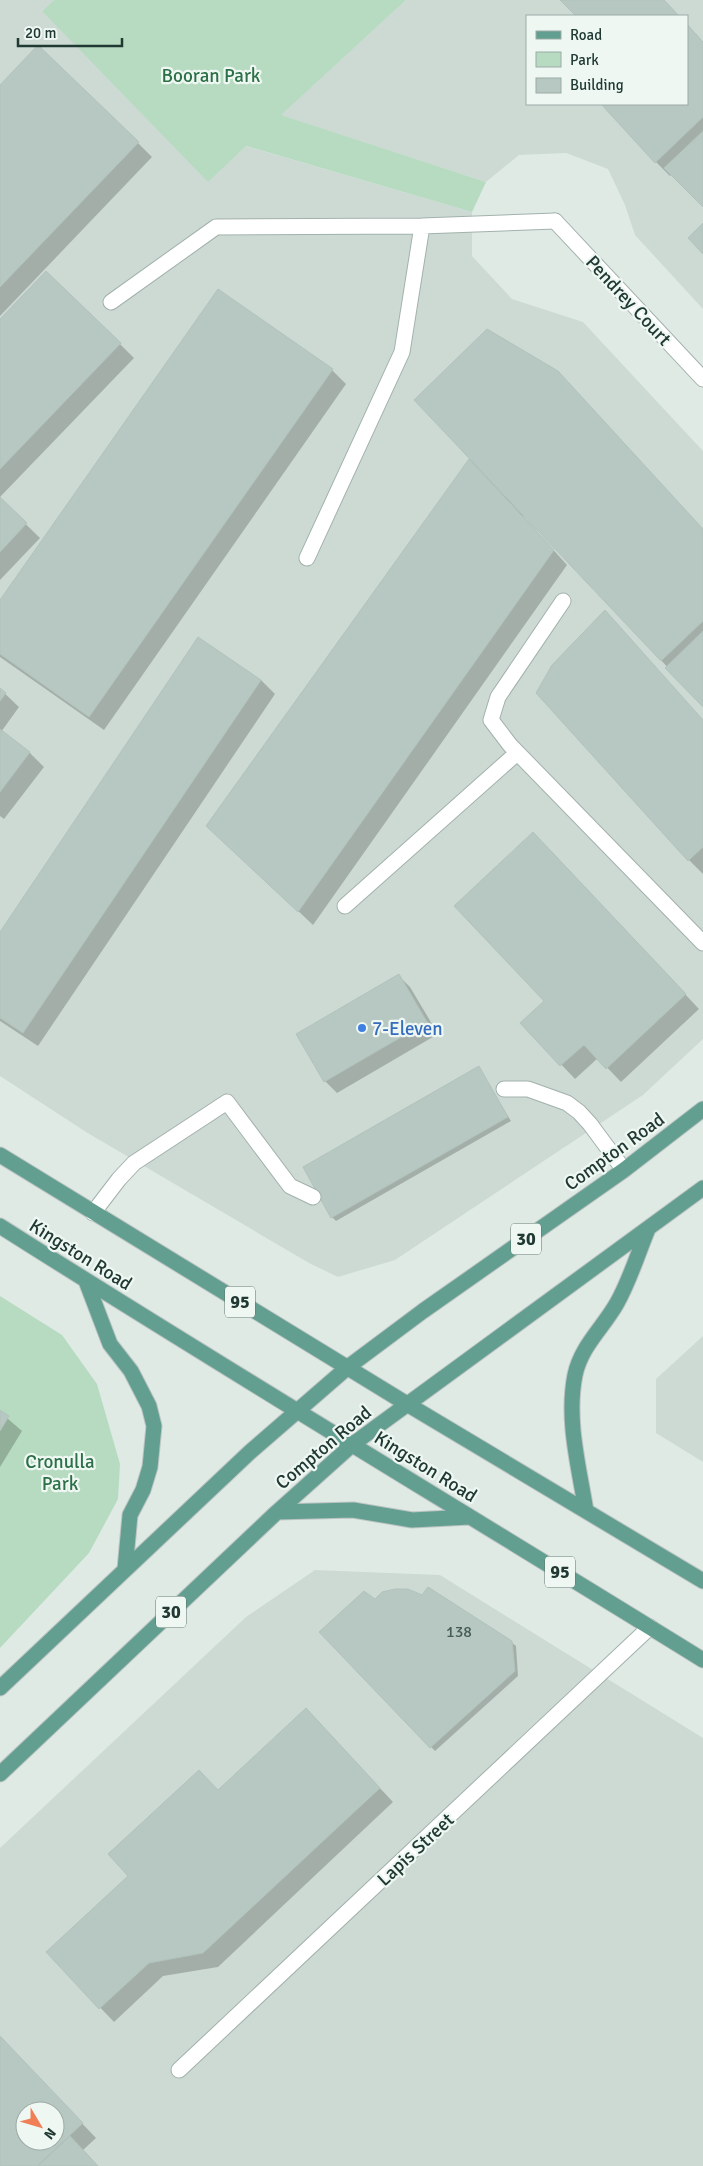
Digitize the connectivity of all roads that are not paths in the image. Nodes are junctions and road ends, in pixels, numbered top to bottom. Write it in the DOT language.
graph roads {
  1 [pos="422,226"];
  2 [pos="110,302"];
  3 [pos="703,379"];
  4 [pos="307,558"];
  5 [pos="563,601"];
  6 [pos="518,753"];
  7 [pos="345,906"];
  8 [pos="703,943"];
  9 [pos="504,1089"];
  10 [pos="703,1110"];
  11 [pos="0,1155"];
  12 [pos="624,1170"];
  13 [pos="703,1188"];
  14 [pos="313,1197"];
  15 [pos="93,1213"];
  16 [pos="0,1226"];
  17 [pos="648,1229"];
  18 [pos="86,1281"];
  19 [pos="348,1367"];
  20 [pos="407,1404"];
  21 [pos="297,1410"];
  22 [pos="353,1444"];
  23 [pos="586,1511"];
  24 [pos="277,1512"];
  25 [pos="470,1517"];
  26 [pos="125,1569"];
  27 [pos="703,1582"];
  28 [pos="650,1627"];
  29 [pos="703,1660"];
  30 [pos="0,1688"];
  31 [pos="0,1774"];
  32 [pos="179,2070"];
  1 -- 2 [label="street"];
  1 -- 3 [label="street, Pendrey Court"];
  1 -- 4 [label="street"];
  5 -- 6 [label="street"];
  6 -- 7 [label="street"];
  6 -- 8 [label="street"];
  9 -- 12 [label="street"];
  10 -- 12 [label="main road, Compton Road / 30"];
  11 -- 15 [label="main road, 95"];
  12 -- 19 [label="main road, Compton Road / 30"];
  13 -- 17 [label="main road, Compton Road / 30"];
  14 -- 15 [label="street"];
  15 -- 19 [label="main road, 95"];
  16 -- 18 [label="main road, Kingston Road / 95"];
  17 -- 20 [label="main road, Compton Road / 30"];
  17 -- 23 [label="main road"];
  18 -- 21 [label="main road, Kingston Road / 95"];
  18 -- 26 [label="main road"];
  19 -- 20 [label="main road, 95"];
  19 -- 21 [label="main road, Compton Road / 30"];
  20 -- 22 [label="main road, Compton Road / 30"];
  20 -- 23 [label="main road, 95"];
  21 -- 22 [label="main road, Kingston Road / 95"];
  21 -- 26 [label="main road, Compton Road / 30"];
  22 -- 24 [label="main road, Compton Road / 30"];
  22 -- 25 [label="main road, Kingston Road / 95"];
  23 -- 27 [label="main road, 95"];
  24 -- 25 [label="main road"];
  24 -- 31 [label="main road, Compton Road / 30"];
  25 -- 28 [label="main road, Kingston Road / 95"];
  26 -- 30 [label="main road, Compton Road / 30"];
  28 -- 29 [label="main road, Kingston Road / 95"];
  28 -- 32 [label="street, Lapis Street"];
}
